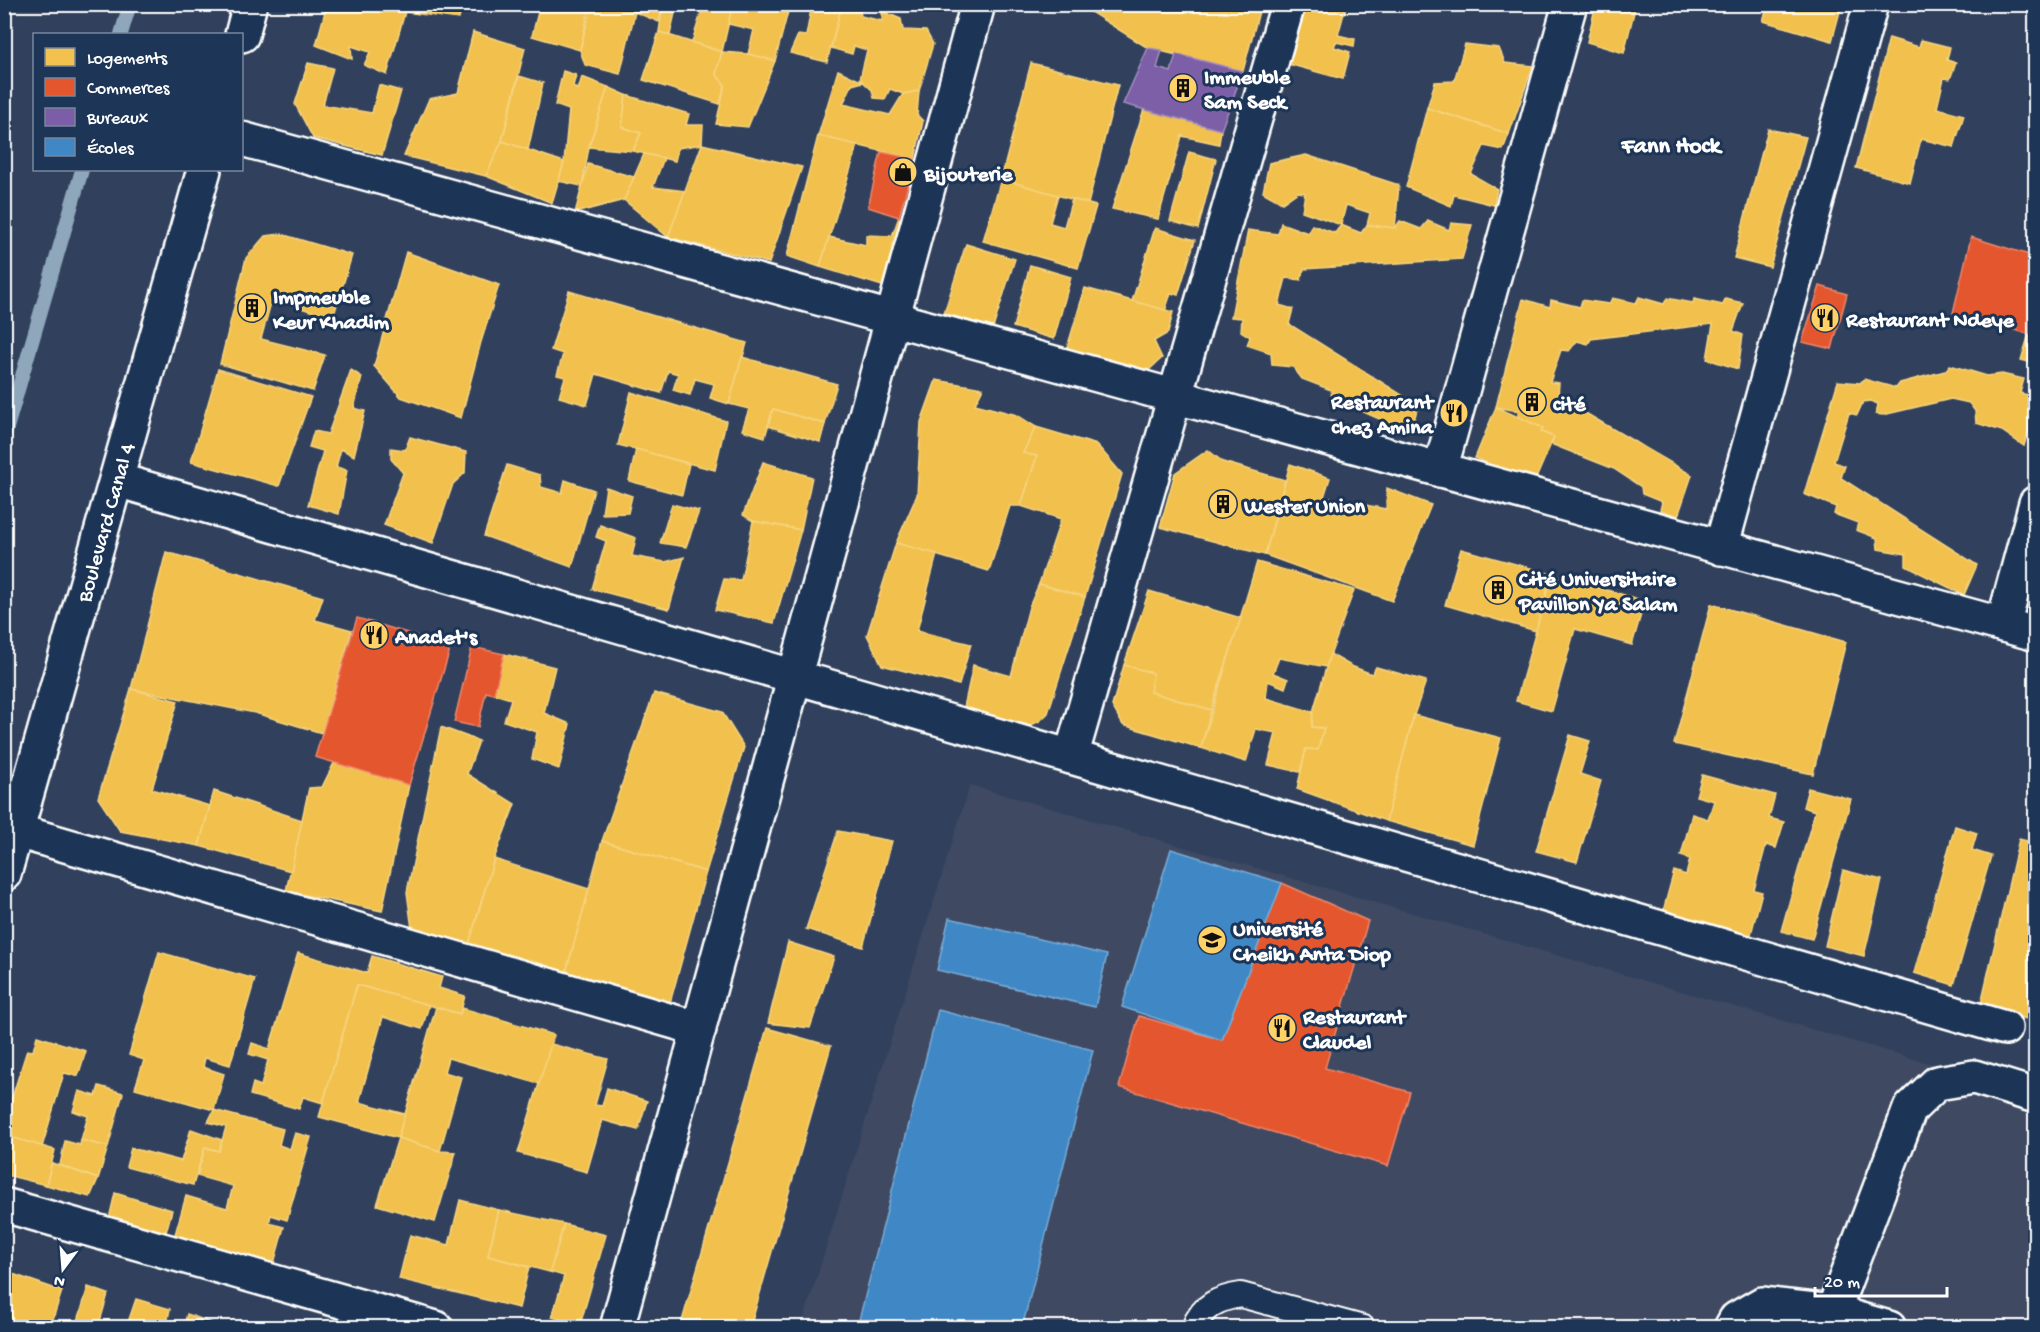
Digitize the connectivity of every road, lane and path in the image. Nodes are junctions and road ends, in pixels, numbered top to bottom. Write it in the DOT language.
graph roads {
  1 [pos="250,4"];
  2 [pos="978,4"];
  3 [pos="1288,4"];
  4 [pos="1570,4"];
  5 [pos="1871,4"];
  6 [pos="242,33"];
  7 [pos="243,139"];
  8 [pos="204,171"];
  9 [pos="893,318"];
  10 [pos="1175,397"];
  11 [pos="1440,470"];
  12 [pos="117,480"];
  13 [pos="2036,503"];
  14 [pos="1720,548"];
  15 [pos="2003,625"];
  16 [pos="2036,634"];
  17 [pos="794,677"];
  18 [pos="1071,758"];
  19 [pos="17,831"];
  20 [pos="4,874"];
  21 [pos="2005,1028"];
  22 [pos="699,1029"];
  23 [pos="2036,1095"];
  24 [pos="4,1205"];
  25 [pos="1833,1312"];
  26 [pos="436,1328"];
  27 [pos="617,1328"];
  28 [pos="1194,1328"];
  29 [pos="1363,1328"];
  30 [pos="1731,1328"];
  31 [pos="1889,1328"];
  1 -- 6 [label="street"];
  2 -- 9 [label="street"];
  3 -- 10 [label="street"];
  4 -- 11 [label="street"];
  5 -- 14 [label="street"];
  7 -- 9 [label="street"];
  8 -- 12 [label="street, Boulevard Canal 4"];
  9 -- 10 [label="street"];
  9 -- 17 [label="street"];
  10 -- 11 [label="street"];
  10 -- 18 [label="street"];
  11 -- 14 [label="street"];
  12 -- 17 [label="street"];
  12 -- 19 [label="street, Boulevard Canal 4"];
  13 -- 15 [label="street"];
  14 -- 15 [label="street"];
  15 -- 16 [label="street"];
  17 -- 18 [label="street"];
  17 -- 22 [label="street"];
  18 -- 21 [label="street"];
  19 -- 20 [label="street, Boulevard Canal 4"];
  19 -- 22 [label="street"];
  22 -- 27 [label="street"];
  23 -- 25 [label="street"];
  24 -- 26 [label="street"];
  25 -- 30 [label="street"];
  25 -- 31 [label="street"];
  28 -- 29 [label="lane"];
}
